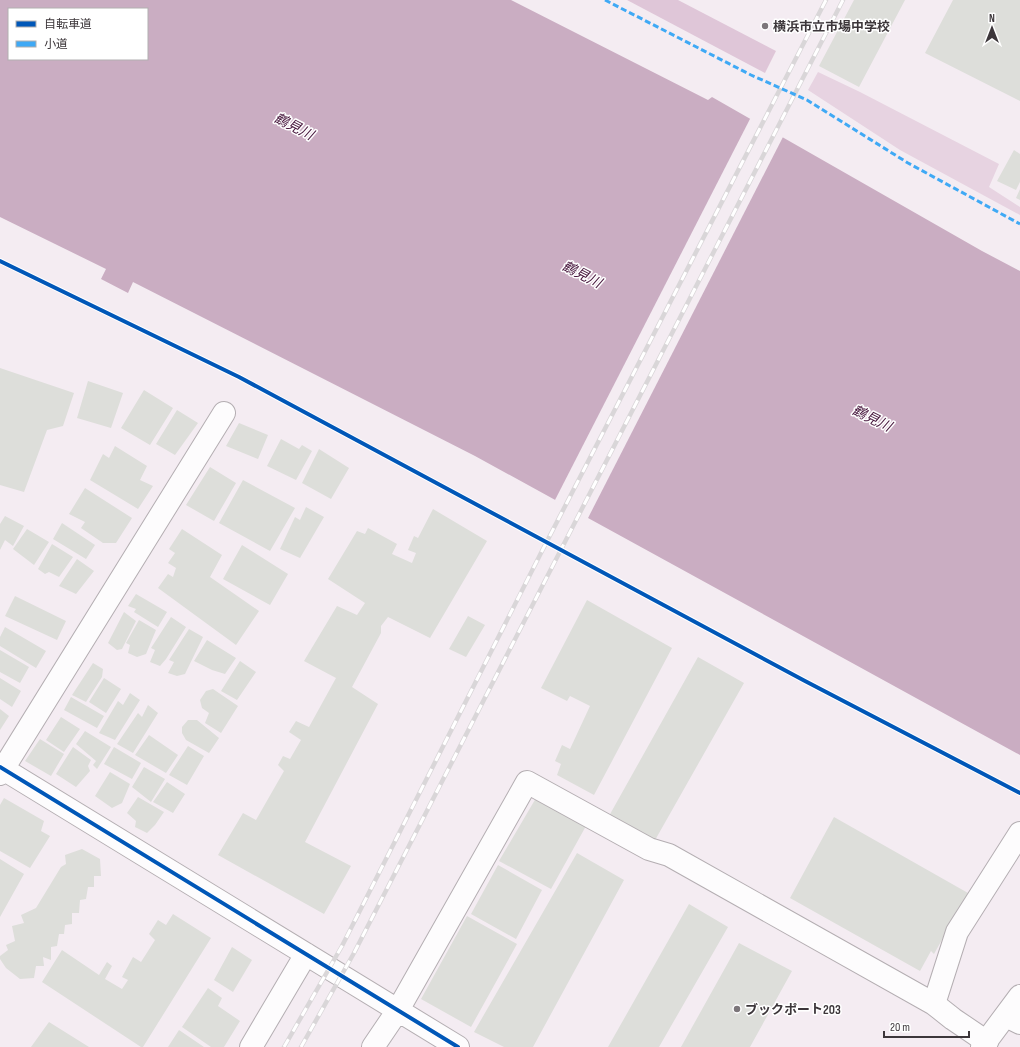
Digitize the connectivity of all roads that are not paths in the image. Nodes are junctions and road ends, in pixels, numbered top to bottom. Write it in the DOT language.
graph roads {
  1 [pos="224,413"];
  2 [pos="1,770"];
  3 [pos="1020,833"];
  4 [pos="306,954"];
  5 [pos="1020,996"];
  6 [pos="934,1004"];
  7 [pos="398,1010"];
  8 [pos="1013,1020"];
  9 [pos="984,1044"];
  10 [pos="252,1047"];
  11 [pos="373,1047"];
  12 [pos="458,1047"];
  1 -- 2 [label="main road"];
  2 -- 4 [label="main road"];
  3 -- 6 [label="main road"];
  4 -- 7 [label="main road"];
  4 -- 10 [label="main road"];
  5 -- 8 [label="main road"];
  6 -- 7 [label="main road"];
  6 -- 9 [label="main road"];
  7 -- 11 [label="main road"];
  7 -- 12 [label="main road"];
  8 -- 9 [label="main road"];
}
